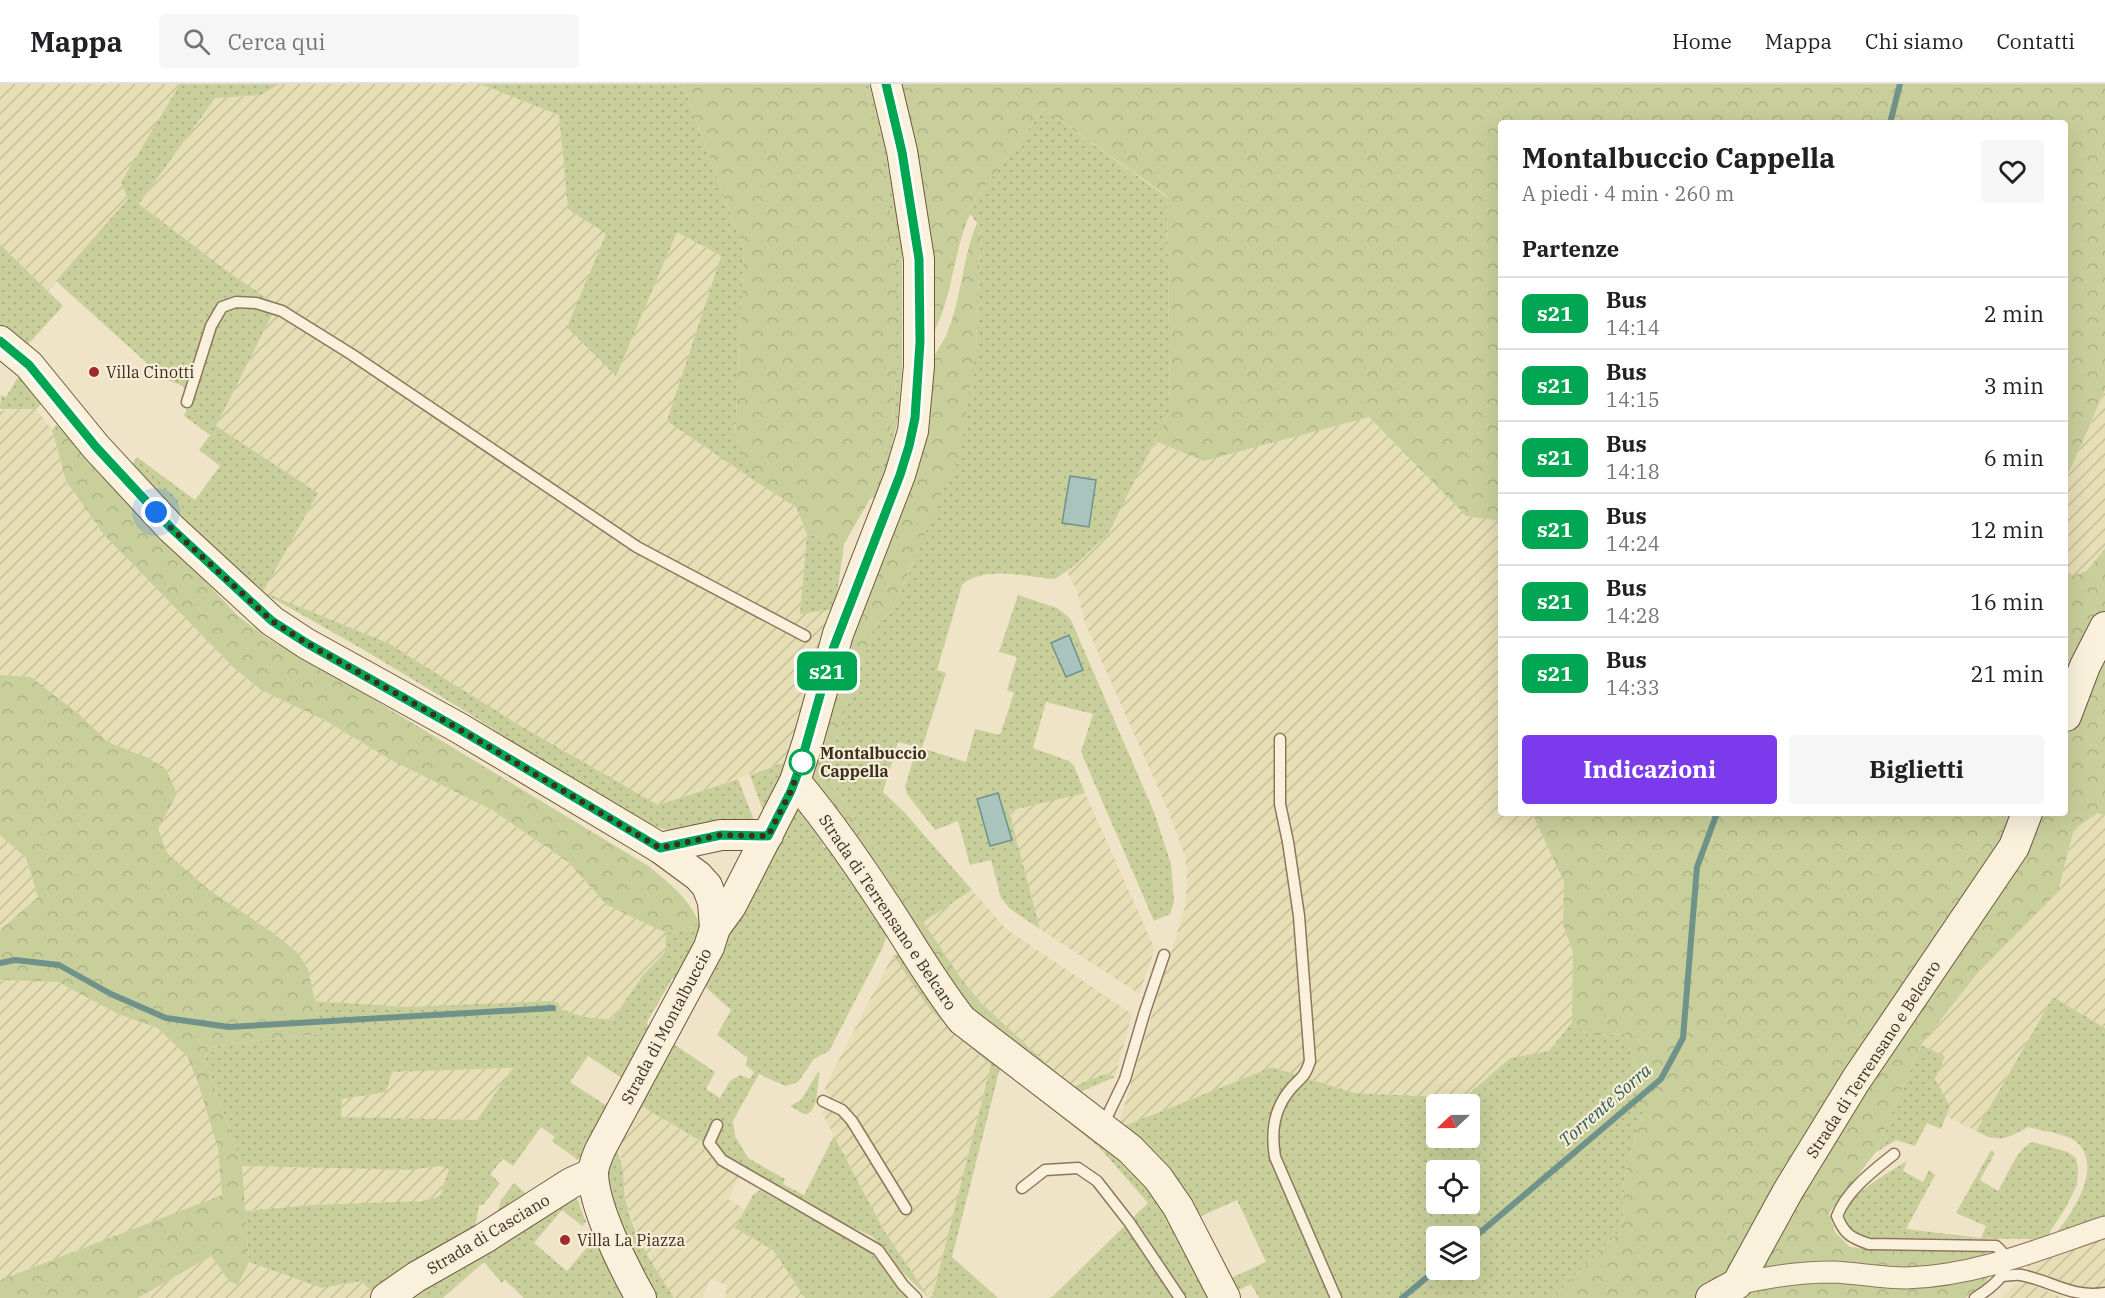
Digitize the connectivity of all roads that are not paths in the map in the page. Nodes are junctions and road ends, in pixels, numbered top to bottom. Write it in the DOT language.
graph roads {
  1 [pos="886,84"];
  2 [pos="0,341"];
  3 [pos="188,402"];
  4 [pos="2105,627"];
  5 [pos="805,636"];
  6 [pos="2068,711"];
  7 [pos="1280,739"];
  8 [pos="795,781"];
  9 [pos="2026,816"];
  10 [pos="768,836"];
  11 [pos="660,848"];
  12 [pos="715,928"];
  13 [pos="1164,956"];
  14 [pos="823,1101"];
  15 [pos="717,1125"];
  16 [pos="1102,1127"];
  17 [pos="1894,1154"];
  18 [pos="593,1173"];
  19 [pos="1022,1188"];
  20 [pos="906,1209"];
  21 [pos="2105,1227"];
  22 [pos="2004,1269"];
  23 [pos="1737,1284"];
  24 [pos="2105,1293"];
  25 [pos="386,1298"];
  26 [pos="641,1298"];
  27 [pos="916,1298"];
  28 [pos="1180,1298"];
  29 [pos="1225,1298"];
  30 [pos="1336,1298"];
  31 [pos="1711,1298"];
  32 [pos="1975,1298"];
  1 -- 8 [label="street"];
  2 -- 11 [label="street, Strada di Montalbuccio"];
  3 -- 5 [label="lane"];
  4 -- 6 [label="street"];
  7 -- 30 [label="lane"];
  8 -- 10 [label="street"];
  8 -- 16 [label="street, Strada di Terrensano e Belcaro"];
  9 -- 23 [label="street, Strada di Terrensano e Belcaro"];
  10 -- 11 [label="street"];
  10 -- 12 [label="street"];
  11 -- 12 [label="street, Strada di Montalbuccio"];
  12 -- 18 [label="street, Strada di Montalbuccio"];
  13 -- 16 [label="lane"];
  14 -- 20 [label="lane"];
  15 -- 27 [label="lane"];
  16 -- 29 [label="street, Strada di Terrensano e Belcaro"];
  17 -- 22 [label="lane"];
  18 -- 25 [label="street, Strada di Casciano"];
  18 -- 26 [label="street"];
  19 -- 28 [label="lane"];
  21 -- 22 [label="street"];
  22 -- 23 [label="street"];
  22 -- 24 [label="lane"];
  22 -- 32 [label="lane"];
  23 -- 31 [label="street"];
}
